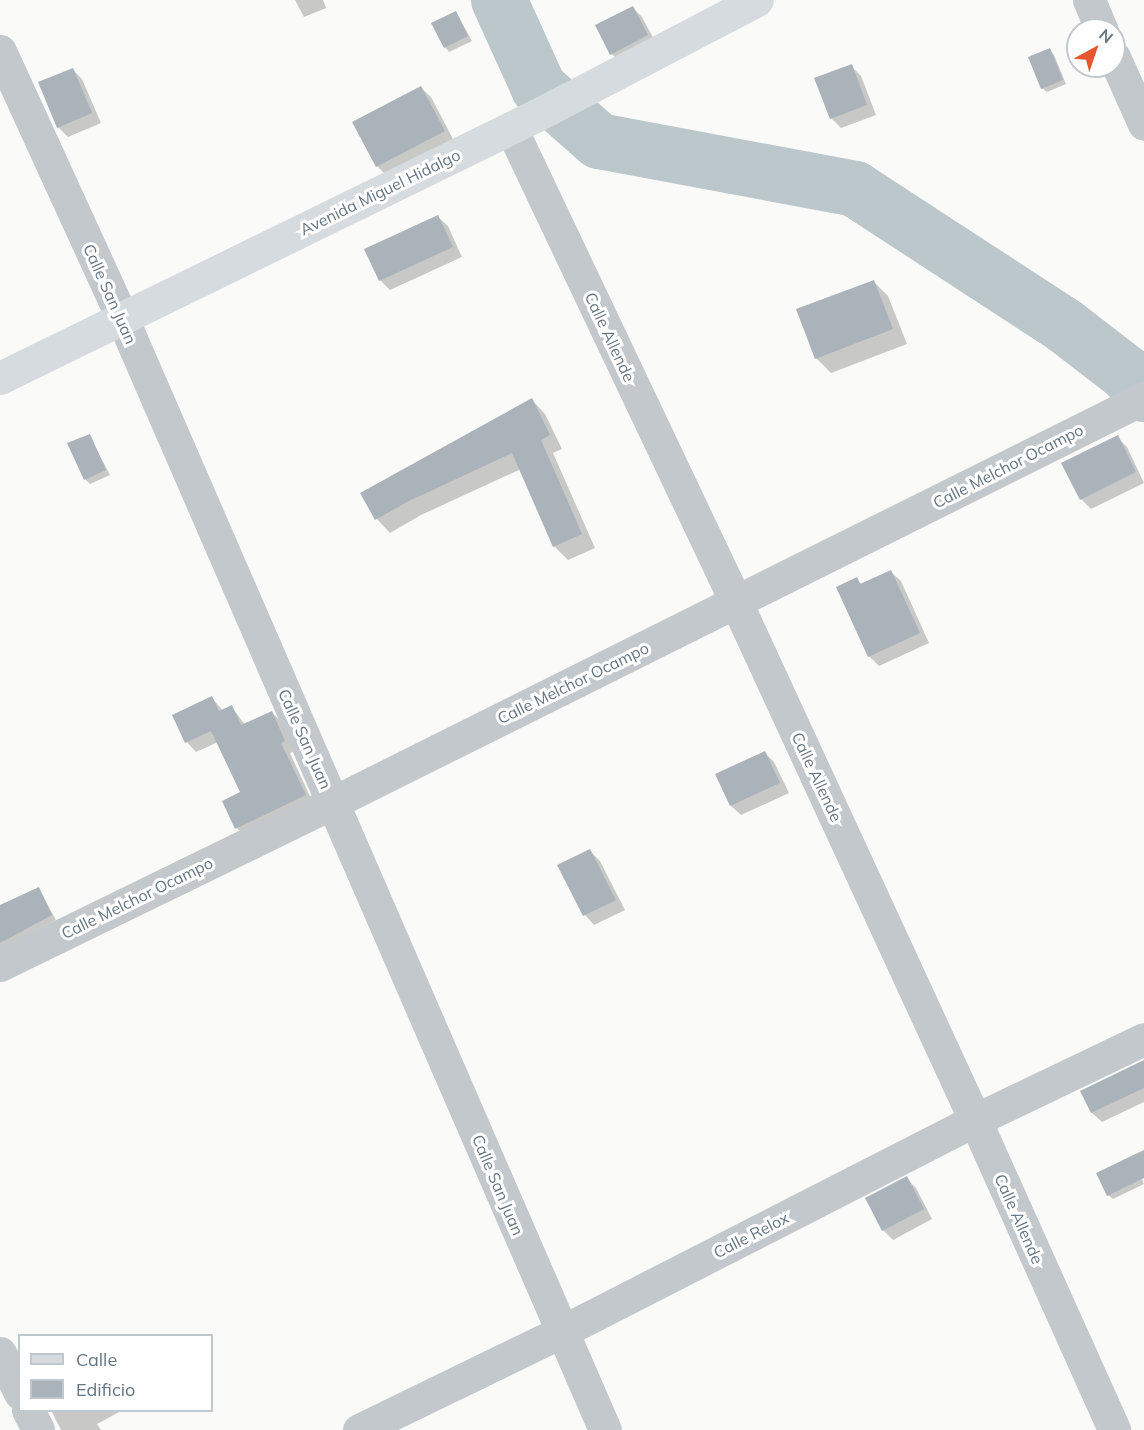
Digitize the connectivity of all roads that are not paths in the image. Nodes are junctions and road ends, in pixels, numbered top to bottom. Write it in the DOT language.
graph roads {
  1 [pos="757,0"];
  2 [pos="1089,0"];
  3 [pos="1097,18"];
  4 [pos="0,51"];
  5 [pos="1123,78"];
  6 [pos="524,121"];
  7 [pos="1144,124"];
  8 [pos="122,318"];
  9 [pos="0,378"];
  10 [pos="1134,403"];
  11 [pos="736,602"];
  12 [pos="332,803"];
  13 [pos="0,965"];
  14 [pos="1144,1039"];
  15 [pos="975,1120"];
  16 [pos="561,1332"];
  17 [pos="0,1353"];
  18 [pos="18,1389"];
  19 [pos="29,1412"];
  20 [pos="38,1430"];
  21 [pos="359,1430"];
  22 [pos="605,1430"];
  23 [pos="1114,1430"];
  1 -- 6 [label="main road, Avenida Miguel Hidalgo"];
  2 -- 3 [label="street"];
  4 -- 8 [label="street, Calle San Juan"];
  5 -- 7 [label="street"];
  6 -- 8 [label="main road, Avenida Miguel Hidalgo"];
  6 -- 11 [label="street, Calle Allende"];
  8 -- 9 [label="main road, Avenida Miguel Hidalgo"];
  8 -- 12 [label="street, Calle San Juan"];
  10 -- 11 [label="street, Calle Melchor Ocampo"];
  11 -- 12 [label="street, Calle Melchor Ocampo"];
  11 -- 15 [label="street, Calle Allende"];
  12 -- 13 [label="street, Calle Melchor Ocampo"];
  12 -- 16 [label="street, Calle San Juan"];
  14 -- 15 [label="street, Calle Relox"];
  15 -- 16 [label="street, Calle Relox"];
  15 -- 23 [label="street, Calle Allende"];
  16 -- 21 [label="street, Calle Relox"];
  16 -- 22 [label="street, Calle San Juan"];
  17 -- 18 [label="street"];
  19 -- 20 [label="street"];
}
